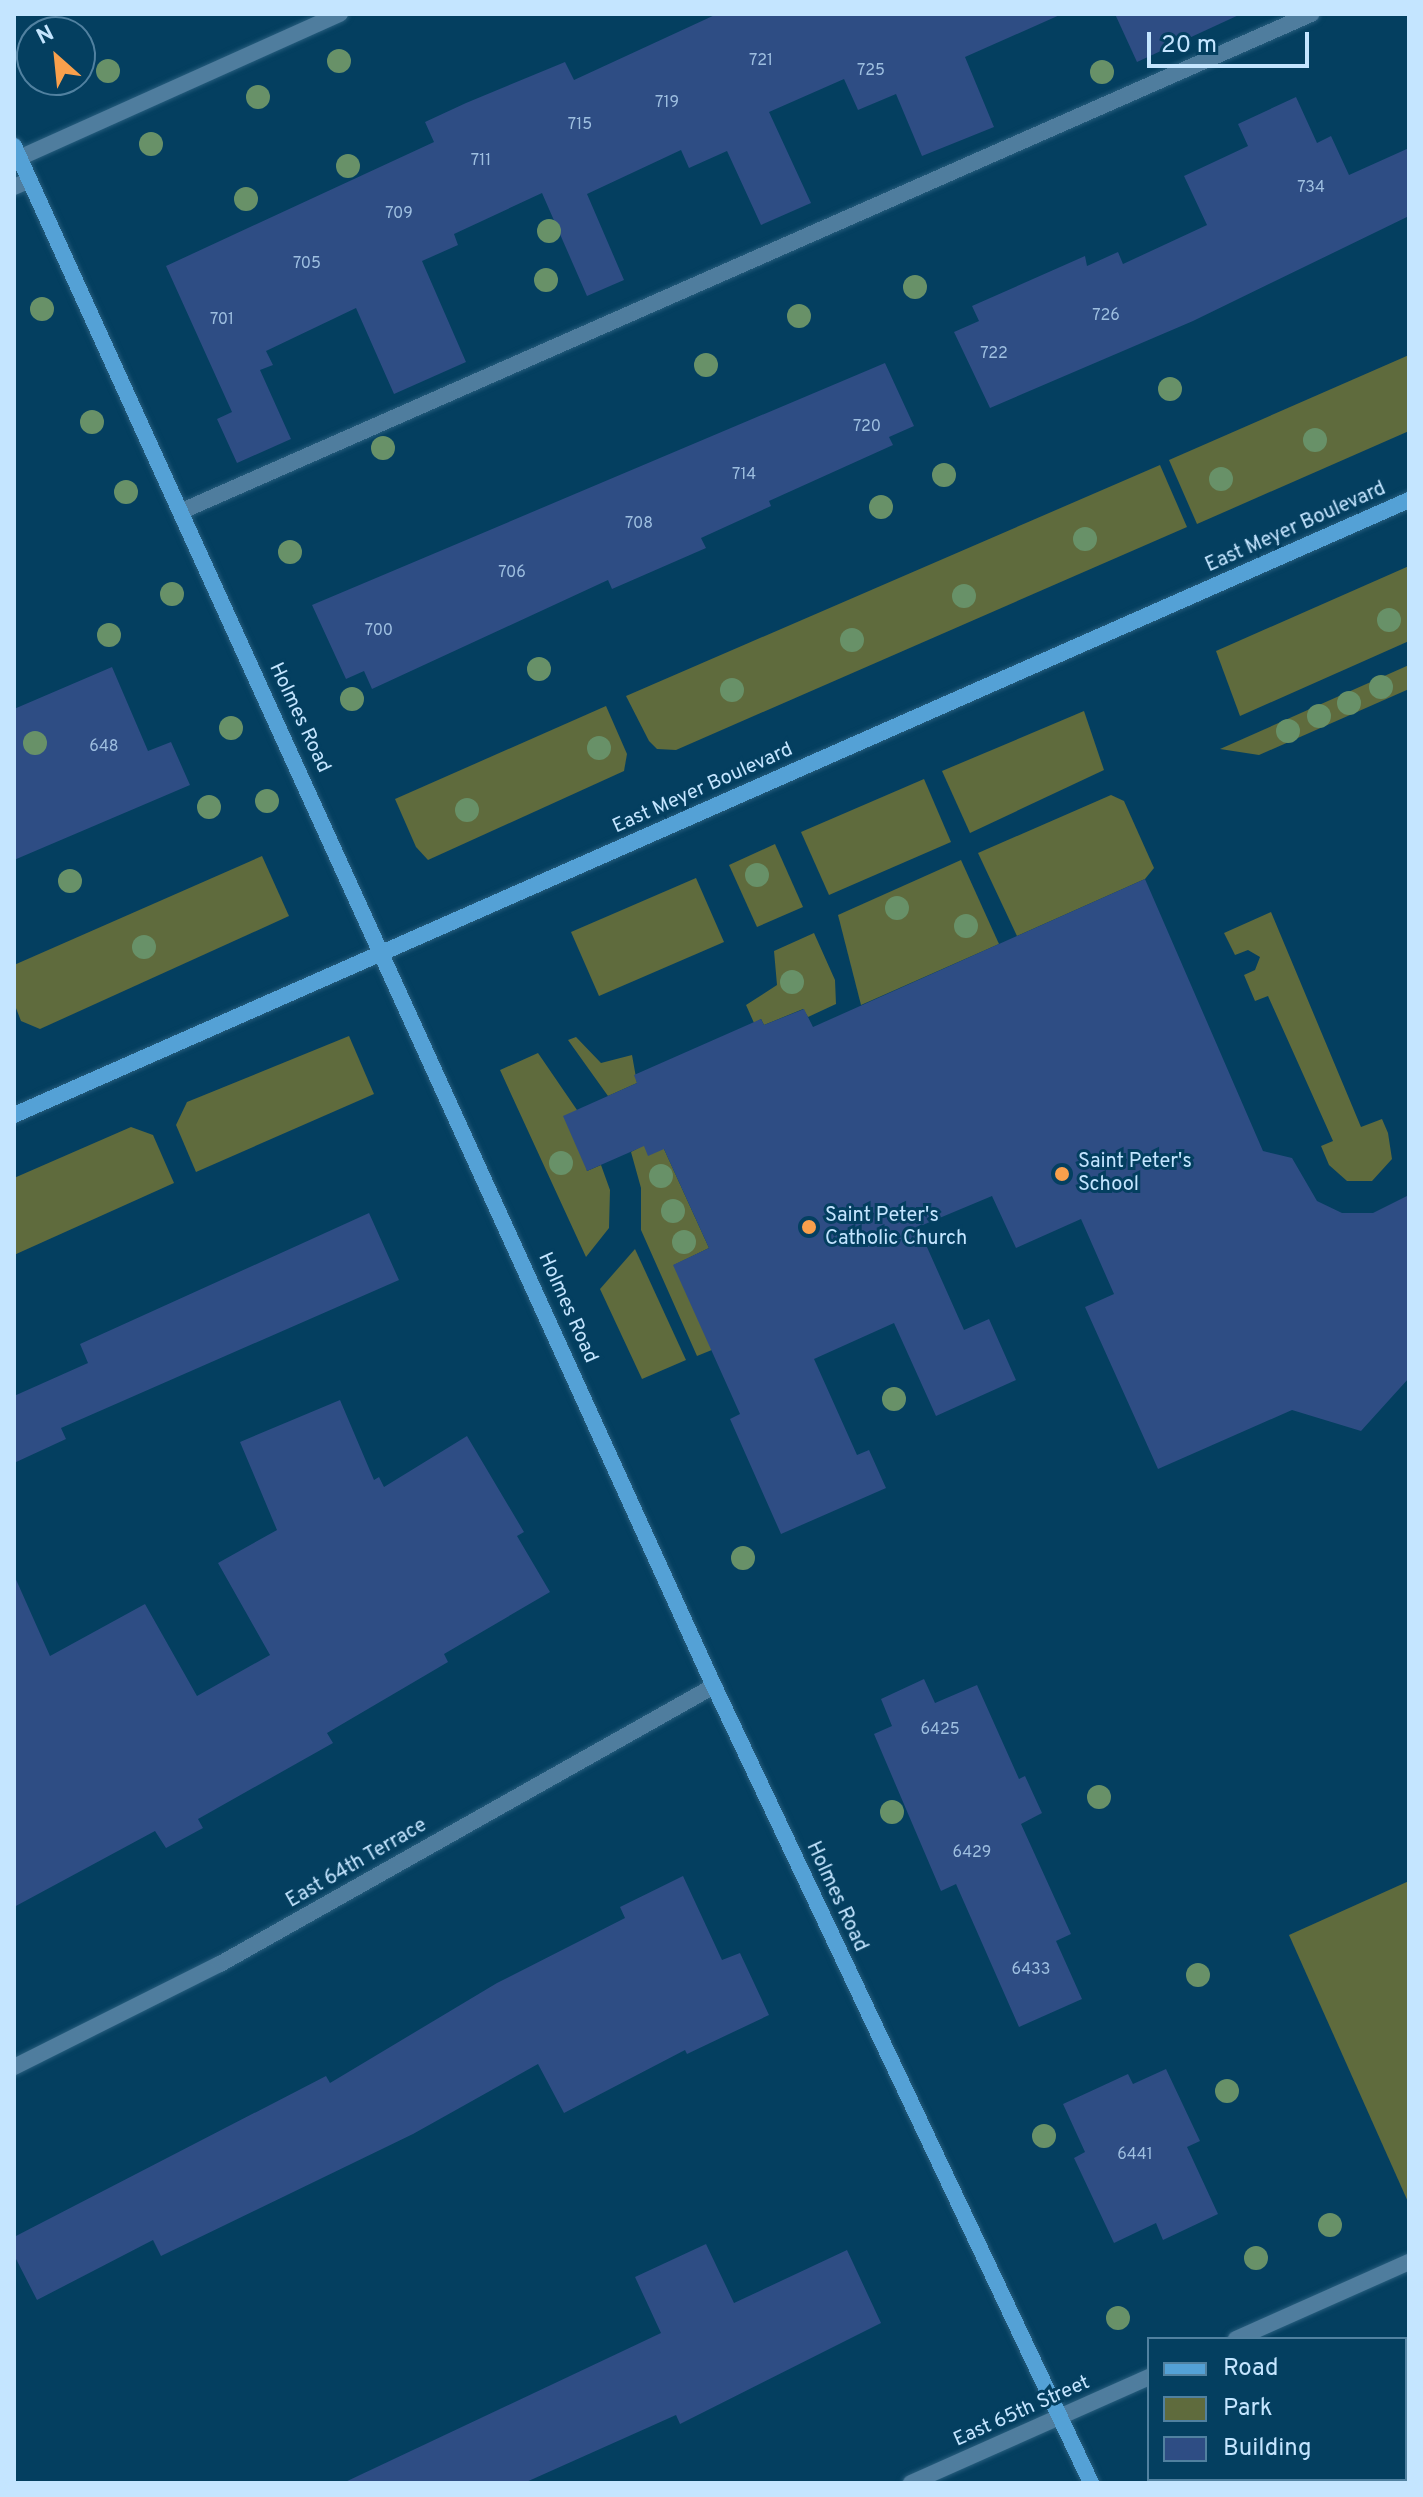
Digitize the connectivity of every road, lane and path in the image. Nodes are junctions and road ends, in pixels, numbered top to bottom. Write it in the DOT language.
graph roads {
  1 [pos="340,14"];
  2 [pos="1311,14"];
  3 [pos="17,152"];
  4 [pos="30,180"];
  5 [pos="14,187"];
  6 [pos="1409,500"];
  7 [pos="182,511"];
  8 [pos="385,951"];
  9 [pos="14,1115"];
  10 [pos="714,1686"];
  11 [pos="14,2067"];
  12 [pos="1409,2262"];
  13 [pos="1240,2337"];
  14 [pos="1147,2378"];
  15 [pos="1061,2417"];
  16 [pos="911,2483"];
  17 [pos="1091,2483"];
  1 -- 3 [label="street"];
  2 -- 7 [label="street"];
  3 -- 4 [label="main road, Holmes Road"];
  4 -- 5 [label="street"];
  4 -- 7 [label="main road, Holmes Road"];
  6 -- 8 [label="main road, East Meyer Boulevard"];
  7 -- 8 [label="main road, Holmes Road"];
  8 -- 9 [label="main road, East Meyer Boulevard"];
  8 -- 10 [label="main road, Holmes Road"];
  10 -- 11 [label="street, East 64th Terrace"];
  10 -- 15 [label="main road, Holmes Road"];
  12 -- 13 [label="street"];
  14 -- 15 [label="street, East 65th Street"];
  15 -- 16 [label="street, East 65th Street"];
  15 -- 17 [label="main road, Holmes Road"];
}
